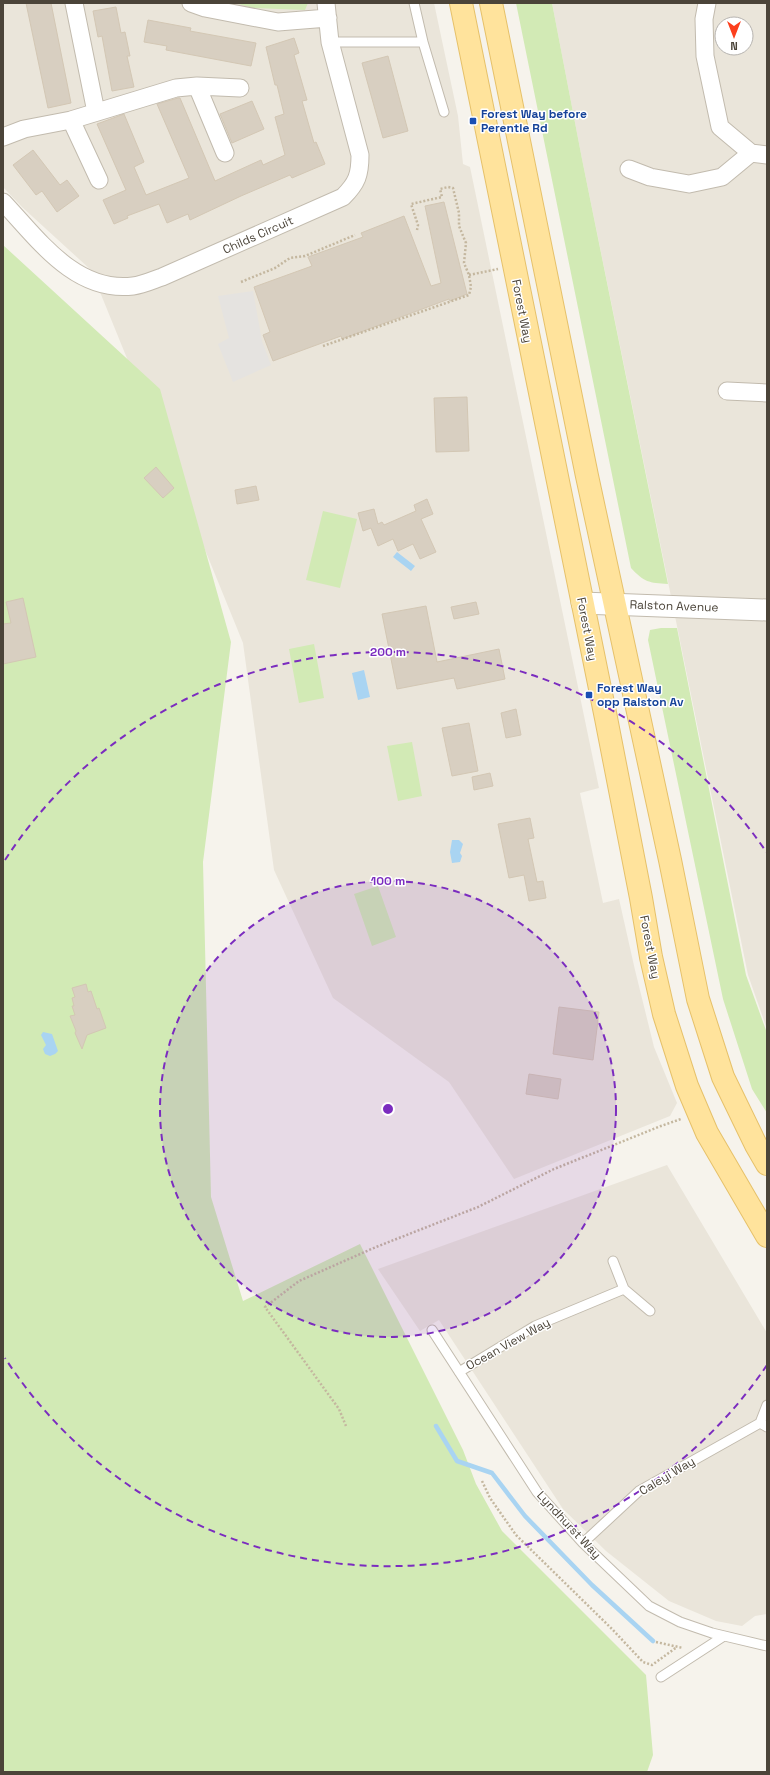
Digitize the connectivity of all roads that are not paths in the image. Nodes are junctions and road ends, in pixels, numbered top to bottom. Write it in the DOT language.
graph roads {
  1 [pos="74,3"];
  2 [pos="191,3"];
  3 [pos="414,3"];
  4 [pos="461,3"];
  5 [pos="491,3"];
  6 [pos="707,3"];
  7 [pos="327,11"];
  8 [pos="330,42"];
  9 [pos="423,42"];
  10 [pos="197,86"];
  11 [pos="240,88"];
  12 [pos="96,112"];
  13 [pos="444,112"];
  14 [pos="71,120"];
  15 [pos="3,137"];
  16 [pos="225,153"];
  17 [pos="759,154"];
  18 [pos="629,169"];
  19 [pos="99,180"];
  20 [pos="3,202"];
  21 [pos="727,391"];
  22 [pos="767,392"];
  23 [pos="582,603"];
  24 [pos="614,604"];
  25 [pos="767,610"];
  26 [pos="767,1164"];
  27 [pos="767,1236"];
  28 [pos="612,1261"];
  29 [pos="624,1289"];
  30 [pos="650,1311"];
  31 [pos="432,1330"];
  32 [pos="459,1372"];
  33 [pos="767,1405"];
  34 [pos="764,1425"];
  35 [pos="583,1543"];
  36 [pos="724,1636"];
  37 [pos="767,1646"];
  38 [pos="661,1677"];
  1 -- 12 [label="street"];
  2 -- 7 [label="street"];
  3 -- 9 [label="lane"];
  4 -- 23 [label="main road, Forest Way"];
  5 -- 24 [label="main road"];
  6 -- 17 [label="street"];
  7 -- 8 [label="street, Childs Circuit"];
  8 -- 9 [label="lane"];
  8 -- 20 [label="street, Childs Circuit"];
  9 -- 13 [label="lane"];
  10 -- 11 [label="street"];
  10 -- 12 [label="street"];
  10 -- 16 [label="street"];
  12 -- 14 [label="street"];
  14 -- 15 [label="street"];
  14 -- 19 [label="street"];
  17 -- 18 [label="street"];
  21 -- 22 [label="street"];
  23 -- 24 [label="street, Ralston Avenue"];
  23 -- 27 [label="main road, Forest Way"];
  24 -- 25 [label="street, Ralston Avenue"];
  24 -- 26 [label="main road"];
  28 -- 29 [label="lane"];
  29 -- 30 [label="lane"];
  29 -- 32 [label="lane, Ocean View Way"];
  31 -- 32 [label="lane, Lyndhurst Way"];
  32 -- 35 [label="lane, Lyndhurst Way"];
  33 -- 34 [label="lane, Caleyi Way"];
  34 -- 35 [label="lane, Caleyi Way"];
  35 -- 36 [label="lane, Lyndhurst Way"];
  36 -- 37 [label="lane, Lyndhurst Way"];
  36 -- 38 [label="lane"];
}
